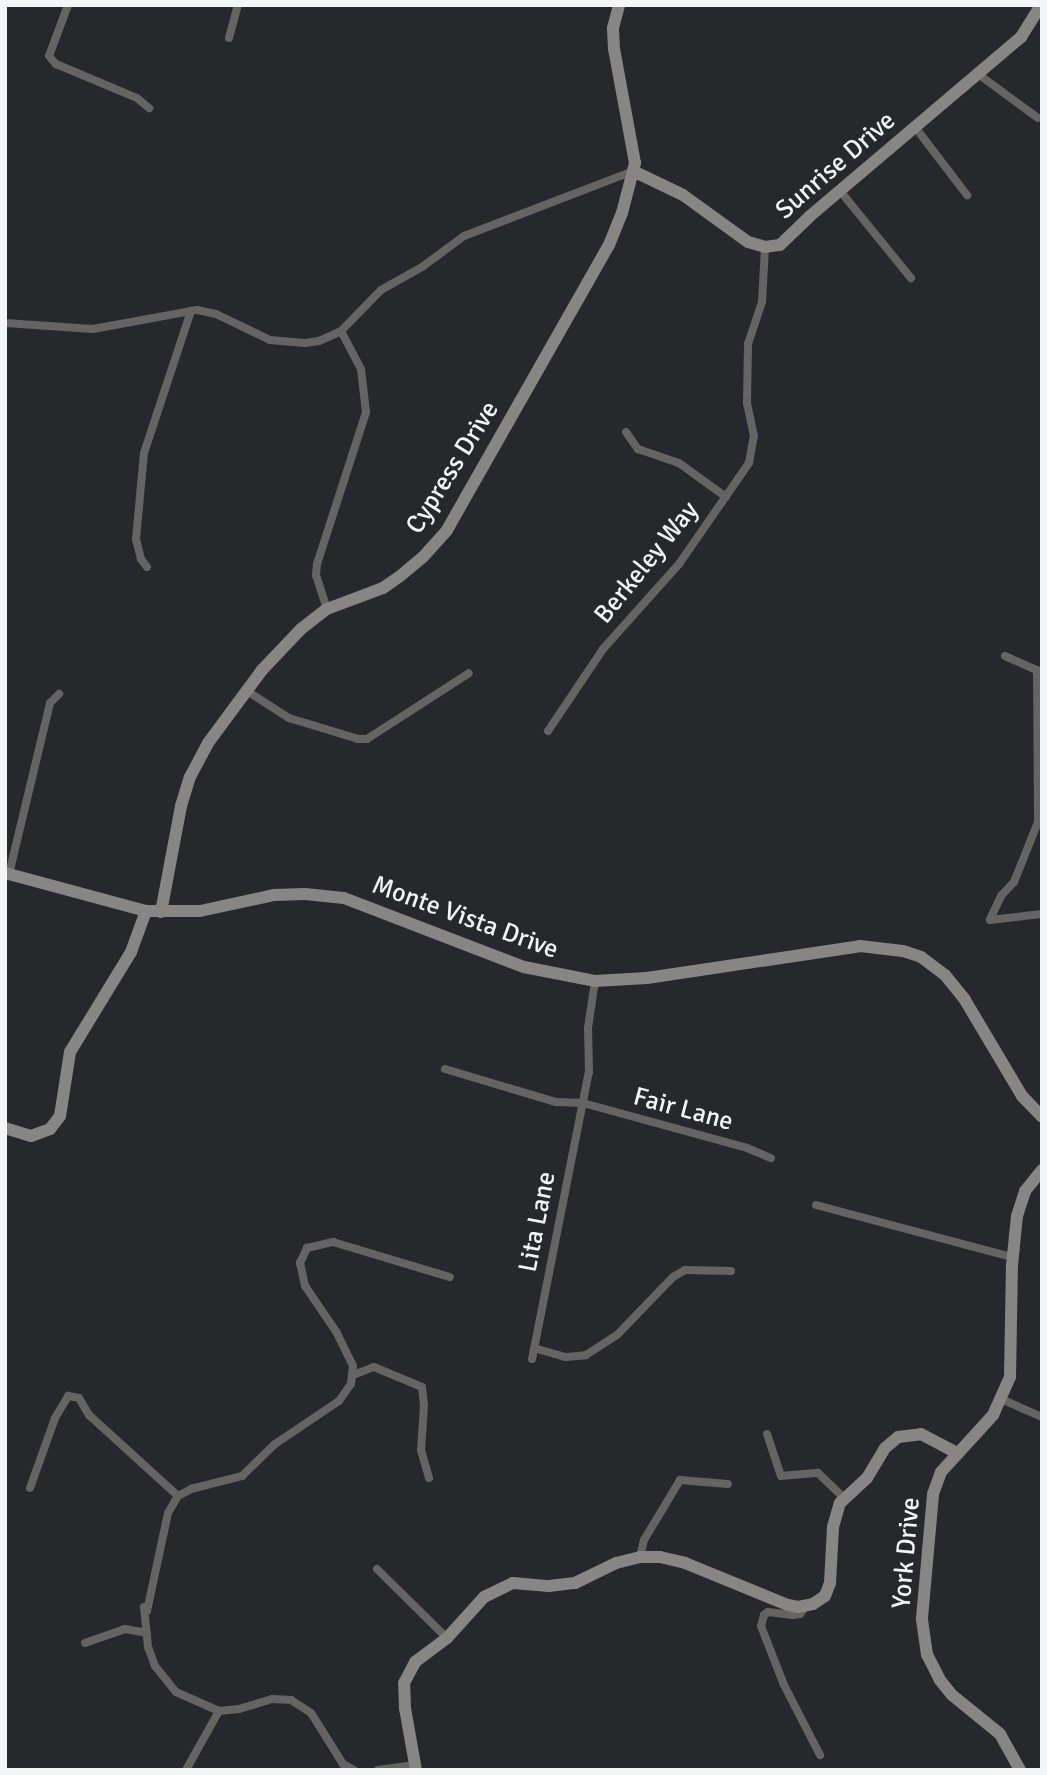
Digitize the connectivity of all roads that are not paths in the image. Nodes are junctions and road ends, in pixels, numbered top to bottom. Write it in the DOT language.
graph roads {
  1 [pos="68,5"];
  2 [pos="238,5"];
  3 [pos="619,5"];
  4 [pos="1041,5"];
  5 [pos="229,38"];
  6 [pos="978,74"];
  7 [pos="149,108"];
  8 [pos="1038,118"];
  9 [pos="915,127"];
  10 [pos="633,171"];
  11 [pos="841,192"];
  12 [pos="967,195"];
  13 [pos="765,247"];
  14 [pos="911,278"];
  15 [pos="191,311"];
  16 [pos="5,323"];
  17 [pos="341,331"];
  18 [pos="626,432"];
  19 [pos="726,497"];
  20 [pos="148,567"];
  21 [pos="327,609"];
  22 [pos="1005,656"];
  23 [pos="469,673"];
  24 [pos="247,691"];
  25 [pos="60,694"];
  26 [pos="548,731"];
  27 [pos="7,873"];
  28 [pos="146,911"];
  29 [pos="161,912"];
  30 [pos="1042,915"];
  31 [pos="596,981"];
  32 [pos="445,1069"];
  33 [pos="583,1103"];
  34 [pos="1042,1117"];
  35 [pos="5,1128"];
  36 [pos="771,1158"];
  37 [pos="1042,1170"];
  38 [pos="816,1205"];
  39 [pos="1012,1256"];
  40 [pos="731,1272"];
  41 [pos="450,1278"];
  42 [pos="534,1348"];
  43 [pos="532,1360"];
  44 [pos="353,1375"];
  45 [pos="1001,1399"];
  46 [pos="1042,1417"];
  47 [pos="767,1434"];
  48 [pos="957,1453"];
  49 [pos="429,1478"];
  50 [pos="728,1484"];
  51 [pos="30,1488"];
  52 [pos="178,1496"];
  53 [pos="845,1499"];
  54 [pos="640,1557"];
  55 [pos="377,1569"];
  56 [pos="806,1606"];
  57 [pos="147,1633"];
  58 [pos="447,1638"];
  59 [pos="85,1643"];
  60 [pos="219,1711"];
  61 [pos="820,1755"];
  62 [pos="415,1767"];
  63 [pos="186,1770"];
  64 [pos="354,1770"];
  65 [pos="378,1770"];
  66 [pos="1020,1770"];
  1 -- 7 [label="street"];
  2 -- 5 [label="street"];
  3 -- 10 [label="street"];
  4 -- 6 [label="street, Sunrise Drive"];
  6 -- 8 [label="street"];
  6 -- 9 [label="street, Sunrise Drive"];
  9 -- 11 [label="street, Sunrise Drive"];
  9 -- 12 [label="street"];
  10 -- 13 [label="street, Sunrise Drive"];
  10 -- 17 [label="street"];
  10 -- 21 [label="street, Cypress Drive"];
  11 -- 13 [label="street, Sunrise Drive"];
  11 -- 14 [label="street"];
  13 -- 19 [label="street, Berkeley Way"];
  15 -- 16 [label="street"];
  15 -- 17 [label="street"];
  15 -- 20 [label="street"];
  17 -- 21 [label="street"];
  18 -- 19 [label="street"];
  19 -- 26 [label="street, Berkeley Way"];
  21 -- 24 [label="street, Cypress Drive"];
  22 -- 30 [label="street"];
  23 -- 24 [label="street"];
  24 -- 29 [label="street, Cypress Drive"];
  25 -- 27 [label="street"];
  27 -- 28 [label="street, Monte Vista Drive"];
  28 -- 29 [label="street, Monte Vista Drive"];
  28 -- 35 [label="street"];
  29 -- 31 [label="street, Monte Vista Drive"];
  31 -- 33 [label="street, Lita Lane"];
  31 -- 34 [label="street, Monte Vista Drive"];
  32 -- 33 [label="street"];
  33 -- 36 [label="street, Fair Lane"];
  33 -- 42 [label="street, Lita Lane"];
  37 -- 39 [label="street, York Drive"];
  38 -- 39 [label="street"];
  39 -- 45 [label="street, York Drive"];
  40 -- 42 [label="street"];
  41 -- 44 [label="street"];
  42 -- 43 [label="street, Lita Lane"];
  44 -- 49 [label="street"];
  44 -- 52 [label="street"];
  45 -- 46 [label="street"];
  45 -- 48 [label="street, York Drive"];
  47 -- 53 [label="street"];
  48 -- 53 [label="street"];
  48 -- 66 [label="street, York Drive"];
  50 -- 54 [label="street"];
  51 -- 52 [label="street"];
  52 -- 57 [label="street"];
  53 -- 56 [label="street"];
  54 -- 56 [label="street"];
  54 -- 58 [label="street"];
  55 -- 58 [label="street"];
  56 -- 61 [label="street"];
  57 -- 59 [label="street"];
  57 -- 60 [label="street"];
  58 -- 62 [label="street"];
  60 -- 63 [label="street"];
  60 -- 64 [label="street"];
  62 -- 65 [label="street"];
}
